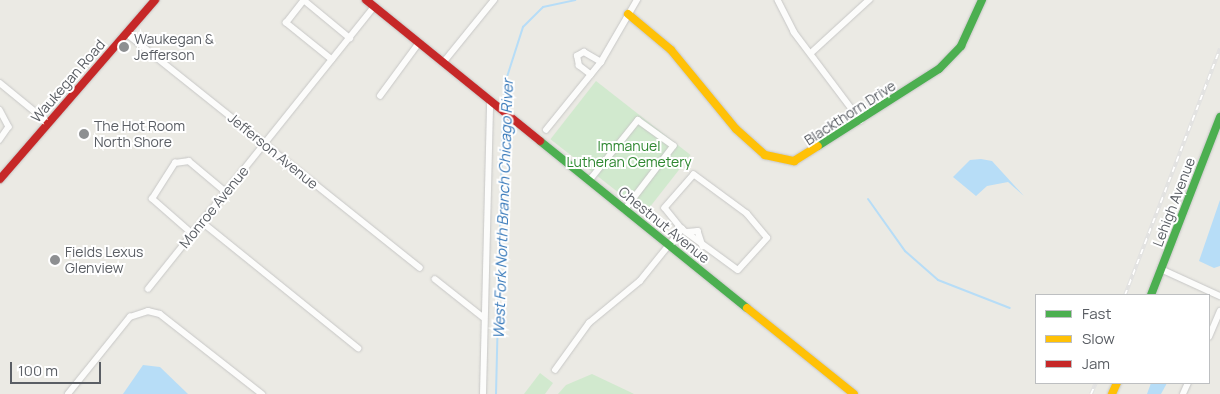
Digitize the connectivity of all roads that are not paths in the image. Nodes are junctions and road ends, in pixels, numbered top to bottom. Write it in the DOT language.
graph roads {
  1 [pos="155,0"];
  2 [pos="366,0"];
  3 [pos="494,0"];
  4 [pos="637,0"];
  5 [pos="778,0"];
  6 [pos="869,0"];
  7 [pos="982,0"];
  8 [pos="374,7"];
  9 [pos="628,14"];
  10 [pos="126,33"];
  11 [pos="350,38"];
  12 [pos="418,43"];
  13 [pos="811,53"];
  14 [pos="332,60"];
  15 [pos="601,62"];
  16 [pos="443,63"];
  17 [pos="591,75"];
  18 [pos="0,83"];
  19 [pos="380,96"];
  20 [pos="494,104"];
  21 [pos="0,110"];
  22 [pos="1220,117"];
  23 [pos="861,121"];
  24 [pos="49,123"];
  25 [pos="546,130"];
  26 [pos="0,140"];
  27 [pos="264,144"];
  28 [pos="0,179"];
  29 [pos="589,181"];
  30 [pos="226,192"];
  31 [pos="626,210"];
  32 [pos="202,222"];
  33 [pos="685,231"];
  34 [pos="192,234"];
  35 [pos="670,246"];
  36 [pos="420,268"];
  37 [pos="1161,268"];
  38 [pos="435,279"];
  39 [pos="148,289"];
  40 [pos="1151,294"];
  41 [pos="1220,296"];
  42 [pos="1220,311"];
  43 [pos="483,317"];
  44 [pos="1210,335"];
  45 [pos="358,348"];
  46 [pos="556,370"];
  47 [pos="68,394"];
  48 [pos="262,394"];
  49 [pos="483,394"];
  50 [pos="854,394"];
  1 -- 10 [label="street, Waukegan Road"];
  2 -- 8 [label="street, Chestnut Avenue"];
  3 -- 16 [label="street"];
  4 -- 9 [label="street"];
  5 -- 13 [label="street"];
  6 -- 13 [label="street"];
  7 -- 23 [label="street, Blackthorn Drive"];
  8 -- 11 [label="street, Monroe Avenue"];
  8 -- 12 [label="street, Chestnut Avenue"];
  9 -- 15 [label="street"];
  9 -- 23 [label="street, Blackthorn Drive"];
  10 -- 24 [label="street, Waukegan Road"];
  10 -- 27 [label="street, Jefferson Avenue"];
  11 -- 14 [label="street, Monroe Avenue"];
  11 -- 14 [label="street"];
  12 -- 16 [label="street, Chestnut Avenue"];
  12 -- 19 [label="street"];
  13 -- 23 [label="street"];
  14 -- 27 [label="street, Monroe Avenue"];
  15 -- 17 [label="street"];
  15 -- 17 [label="street"];
  16 -- 20 [label="street, Chestnut Avenue"];
  17 -- 25 [label="street"];
  18 -- 24 [label="street"];
  20 -- 29 [label="street, Chestnut Avenue"];
  20 -- 43 [label="street"];
  21 -- 26 [label="street"];
  22 -- 37 [label="street, Lehigh Avenue"];
  24 -- 28 [label="street, Waukegan Road"];
  27 -- 30 [label="street, Monroe Avenue"];
  27 -- 36 [label="street, Jefferson Avenue"];
  29 -- 31 [label="street, Chestnut Avenue"];
  29 -- 31 [label="street"];
  30 -- 32 [label="street, Monroe Avenue"];
  30 -- 34 [label="street"];
  31 -- 35 [label="street, Chestnut Avenue"];
  32 -- 34 [label="street, Monroe Avenue"];
  32 -- 45 [label="street"];
  33 -- 33 [label="street"];
  33 -- 35 [label="street"];
  34 -- 39 [label="street, Monroe Avenue"];
  35 -- 46 [label="street"];
  35 -- 50 [label="street, Chestnut Avenue"];
  37 -- 40 [label="street, Lehigh Avenue"];
  37 -- 41 [label="street"];
  38 -- 43 [label="street"];
  42 -- 44 [label="street"];
  43 -- 49 [label="street"];
  47 -- 48 [label="street"];
}
